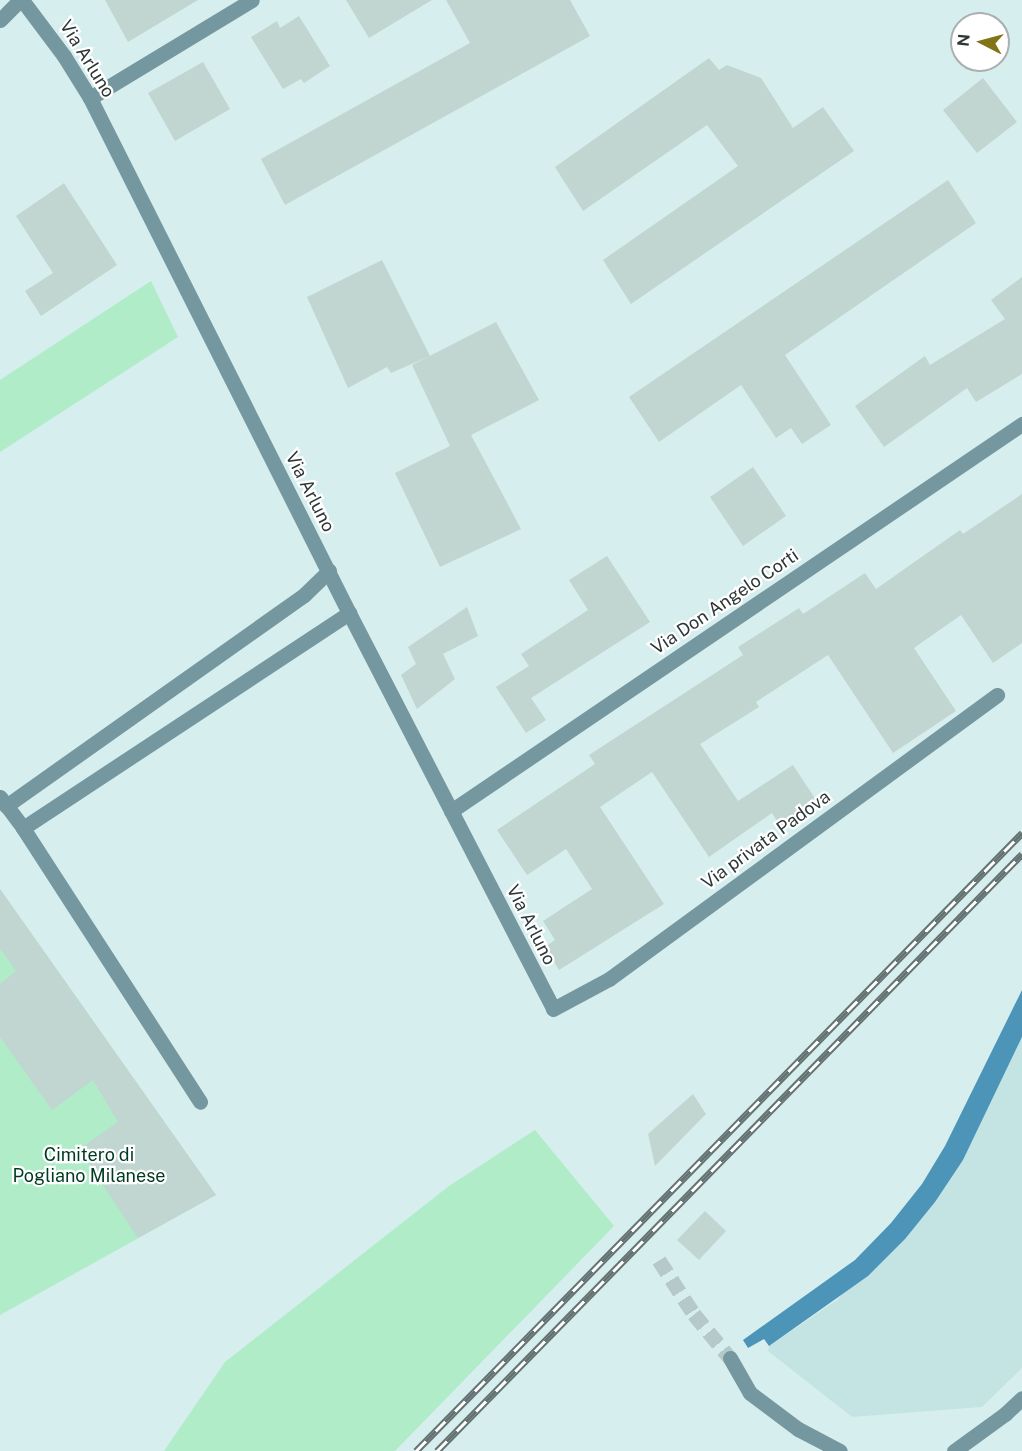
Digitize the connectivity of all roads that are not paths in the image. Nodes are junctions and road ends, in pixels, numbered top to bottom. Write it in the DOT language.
graph roads {
  1 [pos="21,0"];
  2 [pos="252,0"];
  3 [pos="0,20"];
  4 [pos="90,98"];
  5 [pos="1022,424"];
  6 [pos="329,572"];
  7 [pos="349,613"];
  8 [pos="996,695"];
  9 [pos="3,802"];
  10 [pos="451,812"];
  11 [pos="24,828"];
  12 [pos="552,1009"];
  13 [pos="200,1102"];
  14 [pos="730,1358"];
  15 [pos="1022,1398"];
  16 [pos="840,1451"];
  17 [pos="954,1451"];
  1 -- 3 [label="street"];
  1 -- 4 [label="street, Via Arluno"];
  2 -- 4 [label="street"];
  4 -- 6 [label="street, Via Arluno"];
  5 -- 10 [label="street, Via Don Angelo Corti"];
  6 -- 7 [label="street, Via Arluno"];
  6 -- 9 [label="street"];
  7 -- 10 [label="street, Via Arluno"];
  7 -- 11 [label="street"];
  8 -- 12 [label="street, Via privata Padova"];
  9 -- 11 [label="street"];
  10 -- 12 [label="street, Via Arluno"];
  11 -- 13 [label="street"];
  14 -- 16 [label="street"];
  15 -- 17 [label="street"];
}
